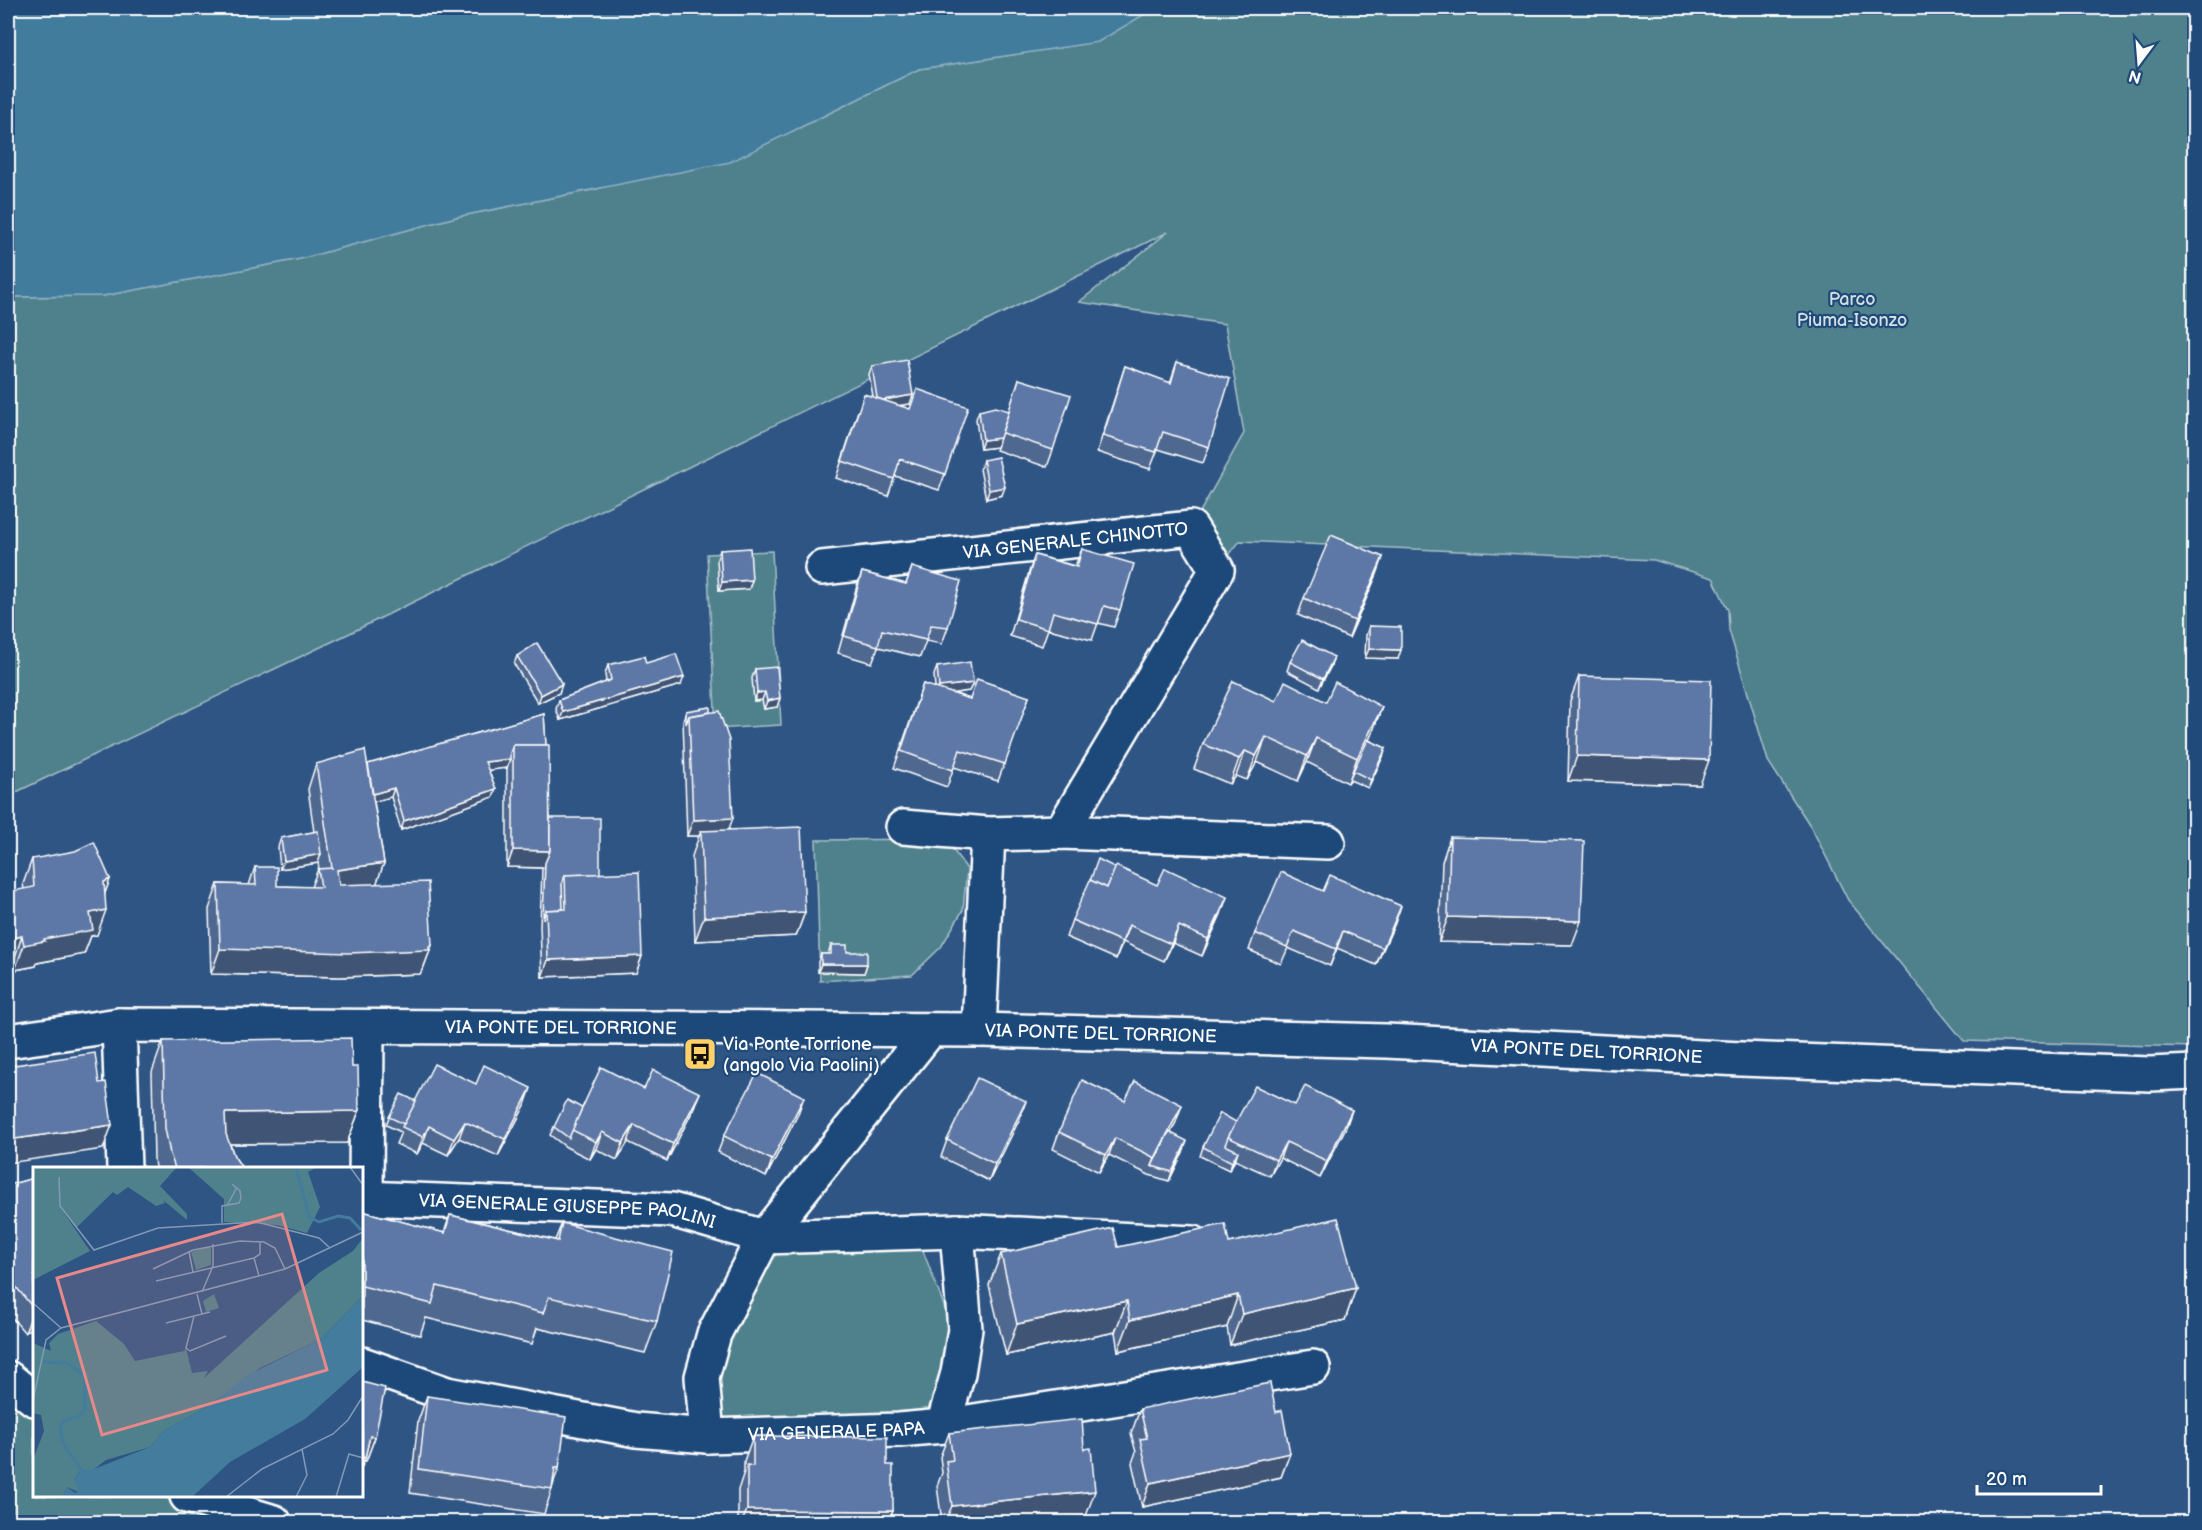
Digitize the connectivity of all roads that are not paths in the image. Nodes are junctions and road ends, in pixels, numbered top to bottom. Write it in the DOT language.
graph roads {
  1 [pos="822,568"];
  2 [pos="903,826"];
  3 [pos="1061,832"];
  4 [pos="988,834"];
  5 [pos="1328,842"];
  6 [pos="119,1025"];
  7 [pos="367,1027"];
  8 [pos="930,1030"];
  9 [pos="979,1030"];
  10 [pos="8,1041"];
  11 [pos="2194,1072"];
  12 [pos="124,1167"];
  13 [pos="364,1198"];
  14 [pos="957,1231"];
  15 [pos="764,1237"];
  16 [pos="1219,1244"];
  17 [pos="363,1364"];
  18 [pos="1313,1367"];
  19 [pos="8,1378"];
  20 [pos="33,1398"];
  21 [pos="943,1426"];
  22 [pos="707,1436"];
  23 [pos="190,1497"];
  24 [pos="274,1522"];
  1 -- 3 [label="street, VIA GENERALE CHINOTTO"];
  2 -- 4 [label="street"];
  3 -- 4 [label="street"];
  3 -- 5 [label="street"];
  4 -- 9 [label="street"];
  6 -- 7 [label="street, VIA PONTE DEL TORRIONE"];
  6 -- 10 [label="street, VIA PONTE DEL TORRIONE"];
  6 -- 12 [label="street"];
  7 -- 8 [label="street, VIA PONTE DEL TORRIONE"];
  7 -- 13 [label="street, VIA GENERALE GIUSEPPE PAOLINI"];
  8 -- 9 [label="street, VIA PONTE DEL TORRIONE"];
  8 -- 15 [label="street"];
  9 -- 11 [label="street, VIA PONTE DEL TORRIONE"];
  13 -- 15 [label="street, VIA GENERALE GIUSEPPE PAOLINI"];
  14 -- 15 [label="street, VIA GENERALE GIUSEPPE PAOLINI"];
  14 -- 16 [label="street, VIA GENERALE GIUSEPPE PAOLINI"];
  14 -- 21 [label="street"];
  15 -- 22 [label="street"];
  17 -- 22 [label="street, VIA GENERALE PAPA"];
  18 -- 21 [label="street, VIA GENERALE PAPA"];
  19 -- 20 [label="street"];
  21 -- 22 [label="street, VIA GENERALE PAPA"];
  23 -- 24 [label="street"];
}
